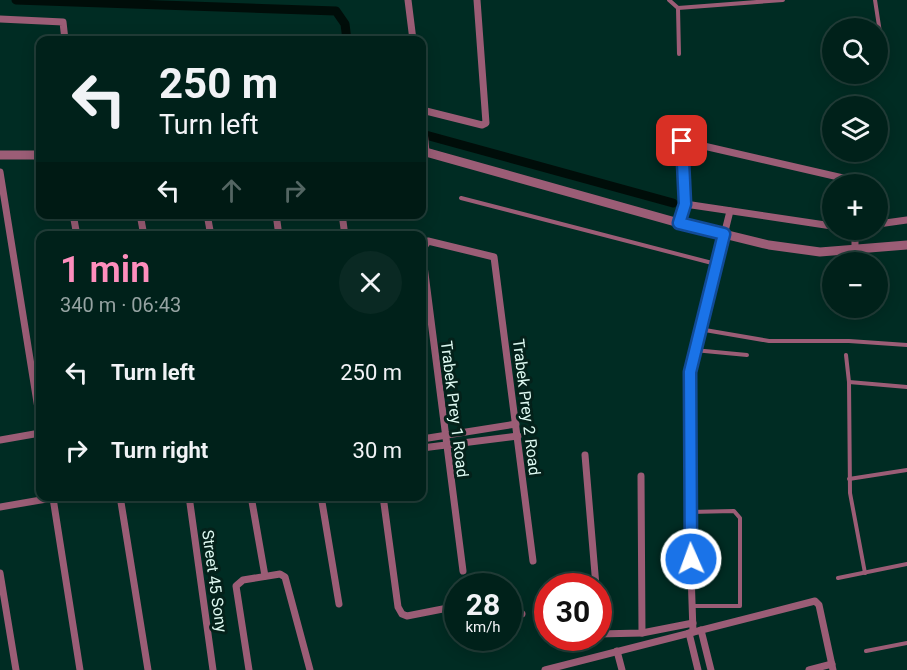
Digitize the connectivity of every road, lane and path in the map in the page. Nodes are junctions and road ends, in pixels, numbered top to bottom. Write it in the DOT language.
graph roads {
  1 [pos="408,0"];
  2 [pos="477,0"];
  3 [pos="669,0"];
  4 [pos="783,0"];
  5 [pos="875,0"];
  6 [pos="746,1"];
  7 [pos="678,8"];
  8 [pos="878,18"];
  9 [pos="0,19"];
  10 [pos="65,36"];
  11 [pos="412,36"];
  12 [pos="680,54"];
  13 [pos="426,112"];
  14 [pos="426,149"];
  15 [pos="36,155"];
  16 [pos="0,156"];
  17 [pos="0,172"];
  18 [pos="826,174"];
  19 [pos="462,198"];
  20 [pos="685,204"];
  21 [pos="730,211"];
  22 [pos="907,220"];
  23 [pos="679,223"];
  24 [pos="888,223"];
  25 [pos="822,225"];
  26 [pos="724,234"];
  27 [pos="855,240"];
  28 [pos="426,244"];
  29 [pos="907,245"];
  30 [pos="855,251"];
  31 [pos="494,257"];
  32 [pos="716,264"];
  33 [pos="426,284"];
  34 [pos="699,329"];
  35 [pos="907,345"];
  36 [pos="694,350"];
  37 [pos="747,355"];
  38 [pos="846,355"];
  39 [pos="849,382"];
  40 [pos="907,387"];
  41 [pos="36,396"];
  42 [pos="516,424"];
  43 [pos="36,435"];
  44 [pos="444,435"];
  45 [pos="518,436"];
  46 [pos="426,438"];
  47 [pos="0,440"];
  48 [pos="446,445"];
  49 [pos="426,448"];
  50 [pos="585,455"];
  51 [pos="907,470"];
  52 [pos="641,476"];
  53 [pos="849,479"];
  54 [pos="36,501"];
  55 [pos="53,501"];
  56 [pos="121,501"];
  57 [pos="190,501"];
  58 [pos="252,501"];
  59 [pos="322,501"];
  60 [pos="384,501"];
  61 [pos="0,507"];
  62 [pos="689,512"];
  63 [pos="533,561"];
  64 [pos="907,564"];
  65 [pos="463,571"];
  66 [pos="0,573"];
  67 [pos="595,573"];
  68 [pos="865,573"];
  69 [pos="265,576"];
  70 [pos="838,578"];
  71 [pos="339,604"];
  72 [pos="692,606"];
  73 [pos="444,609"];
  74 [pos="693,623"];
  75 [pos="695,632"];
  76 [pos="642,633"];
  77 [pos="612,634"];
  78 [pos="907,643"];
  79 [pos="617,651"];
  80 [pos="866,651"];
  81 [pos="833,667"];
  82 [pos="549,669"];
  83 [pos="16,670"];
  84 [pos="80,670"];
  85 [pos="148,670"];
  86 [pos="213,670"];
  87 [pos="249,670"];
  88 [pos="310,670"];
  89 [pos="622,670"];
  90 [pos="698,670"];
  91 [pos="711,670"];
  92 [pos="809,670"];
  1 -- 11 [label="street"];
  2 -- 13 [label="street"];
  3 -- 7 [label="lane"];
  4 -- 6 [label="lane"];
  5 -- 8 [label="lane"];
  6 -- 7 [label="lane"];
  7 -- 12 [label="lane"];
  9 -- 10 [label="street"];
  14 -- 23 [label="street"];
  15 -- 16 [label="street"];
  17 -- 41 [label="street"];
  18 -- 20 [label="street"];
  19 -- 32 [label="lane"];
  20 -- 21 [label="street"];
  20 -- 23 [label="street"];
  21 -- 25 [label="street"];
  21 -- 26 [label="street"];
  22 -- 24 [label="street"];
  23 -- 26 [label="street"];
  26 -- 30 [label="street"];
  26 -- 32 [label="street"];
  27 -- 30 [label="street"];
  28 -- 31 [label="street, Trabek Prey 1 Road"];
  29 -- 30 [label="street"];
  31 -- 42 [label="street, Trabek Prey 2 Road"];
  32 -- 34 [label="street"];
  33 -- 44 [label="street, Trabek Prey 1 Road"];
  34 -- 35 [label="lane"];
  34 -- 36 [label="street"];
  36 -- 37 [label="lane"];
  36 -- 62 [label="street"];
  38 -- 39 [label="lane"];
  39 -- 40 [label="lane"];
  39 -- 53 [label="lane"];
  42 -- 44 [label="street"];
  42 -- 45 [label="street, Trabek Prey 2 Road"];
  43 -- 47 [label="street"];
  44 -- 46 [label="street"];
  44 -- 48 [label="street, Trabek Prey 1 Road"];
  45 -- 48 [label="street"];
  45 -- 63 [label="street, Trabek Prey 2 Road"];
  48 -- 49 [label="street"];
  48 -- 65 [label="street, Trabek Prey 1 Road"];
  50 -- 67 [label="street"];
  51 -- 53 [label="lane"];
  52 -- 76 [label="street"];
  53 -- 68 [label="lane"];
  54 -- 61 [label="street"];
  55 -- 84 [label="street"];
  56 -- 85 [label="street"];
  57 -- 86 [label="street, Street 45 Sony"];
  58 -- 69 [label="street"];
  59 -- 71 [label="street"];
  60 -- 73 [label="street"];
  62 -- 72 [label="street"];
  62 -- 72 [label="lane"];
  64 -- 68 [label="lane"];
  66 -- 83 [label="street"];
  68 -- 70 [label="lane"];
  69 -- 87 [label="street"];
  69 -- 88 [label="street"];
  72 -- 74 [label="street"];
  74 -- 75 [label="street"];
  74 -- 76 [label="street"];
  75 -- 79 [label="street"];
  75 -- 81 [label="street"];
  75 -- 90 [label="street"];
  75 -- 91 [label="street"];
  76 -- 77 [label="street"];
  78 -- 80 [label="lane"];
  79 -- 82 [label="street"];
  79 -- 89 [label="street"];
  81 -- 92 [label="street"];
}
